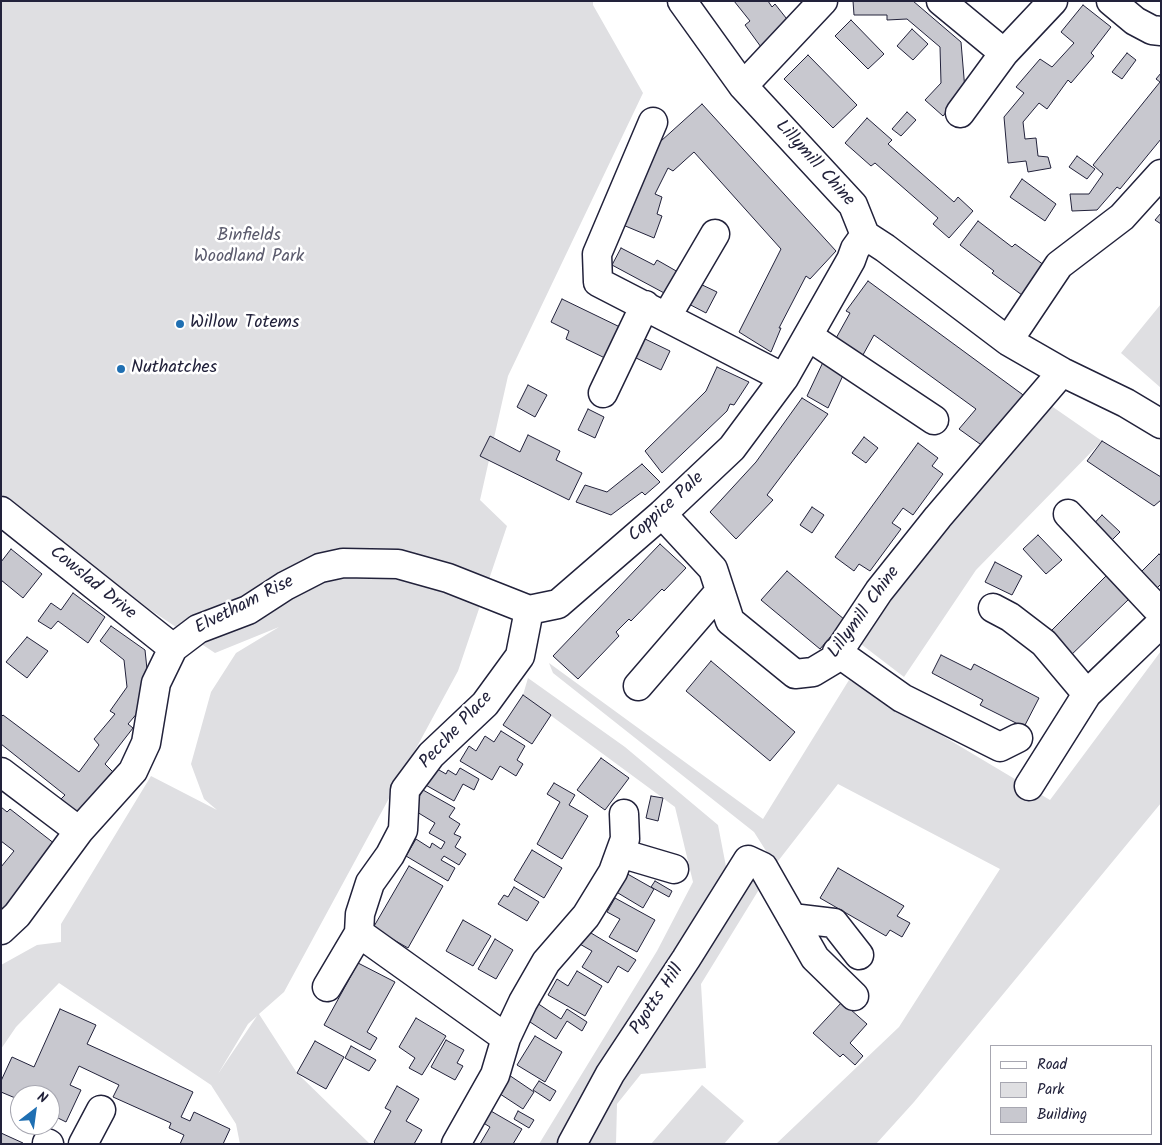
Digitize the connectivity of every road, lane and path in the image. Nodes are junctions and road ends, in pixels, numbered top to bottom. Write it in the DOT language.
graph roads {
  1 [pos="682,1"];
  2 [pos="823,1"];
  3 [pos="940,1"];
  4 [pos="1053,1"];
  5 [pos="1111,1"];
  6 [pos="1161,31"];
  7 [pos="1004,53"];
  8 [pos="743,86"];
  9 [pos="960,113"];
  10 [pos="653,122"];
  11 [pos="1161,174"];
  12 [pos="715,234"];
  13 [pos="865,235"];
  14 [pos="656,310"];
  15 [pos="808,336"];
  16 [pos="1008,341"];
  17 [pos="1062,372"];
  18 [pos="784,378"];
  19 [pos="603,393"];
  20 [pos="934,420"];
  21 [pos="1161,424"];
  22 [pos="662,514"];
  23 [pos="1068,514"];
  24 [pos="5,522"];
  25 [pos="720,591"];
  26 [pos="993,608"];
  27 [pos="529,610"];
  28 [pos="1161,613"];
  29 [pos="1161,624"];
  30 [pos="173,648"];
  31 [pos="837,652"];
  32 [pos="638,686"];
  33 [pos="1087,694"];
  34 [pos="1048,757"];
  35 [pos="1,772"];
  36 [pos="1029,786"];
  37 [pos="624,814"];
  38 [pos="79,831"];
  39 [pos="620,853"];
  40 [pos="674,869"];
  41 [pos="792,918"];
  42 [pos="1,930"];
  43 [pos="359,934"];
  44 [pos="859,955"];
  45 [pos="327,987"];
  46 [pos="854,996"];
  47 [pos="506,1038"];
  48 [pos="101,1110"];
  49 [pos="83,1144"];
  50 [pos="456,1144"];
  51 [pos="572,1144"];
  1 -- 8 [label="street, Lillymill Chine"];
  2 -- 8 [label="street"];
  3 -- 7 [label="street"];
  4 -- 7 [label="street"];
  5 -- 6 [label="street"];
  7 -- 9 [label="street"];
  8 -- 13 [label="street, Lillymill Chine"];
  10 -- 14 [label="street"];
  11 -- 16 [label="street"];
  12 -- 14 [label="street"];
  13 -- 15 [label="street, Coppice Pale"];
  13 -- 16 [label="street"];
  14 -- 18 [label="street"];
  14 -- 19 [label="street"];
  15 -- 18 [label="street, Coppice Pale"];
  15 -- 20 [label="street"];
  16 -- 17 [label="street"];
  17 -- 21 [label="street"];
  17 -- 31 [label="street, Lillymill Chine"];
  18 -- 22 [label="street, Coppice Pale"];
  22 -- 25 [label="street, Lillymill Chine"];
  22 -- 27 [label="street, Coppice Pale"];
  23 -- 28 [label="street"];
  24 -- 30 [label="street, Cowslad Drive"];
  25 -- 31 [label="street, Lillymill Chine"];
  25 -- 32 [label="street"];
  26 -- 33 [label="street"];
  27 -- 30 [label="street, Elvetham Rise"];
  27 -- 43 [label="street, Pecche Place"];
  29 -- 33 [label="street"];
  30 -- 38 [label="street, Elvetham Rise"];
  31 -- 34 [label="street"];
  33 -- 34 [label="street"];
  34 -- 36 [label="street"];
  35 -- 38 [label="street"];
  37 -- 39 [label="street"];
  38 -- 42 [label="street, Elvetham Rise"];
  39 -- 40 [label="street"];
  39 -- 47 [label="street"];
  41 -- 44 [label="street"];
  41 -- 46 [label="street"];
  41 -- 51 [label="street, Pyotts Hill"];
  43 -- 45 [label="street, Pecche Place"];
  43 -- 47 [label="street"];
  47 -- 50 [label="street"];
  48 -- 49 [label="street"];
}
